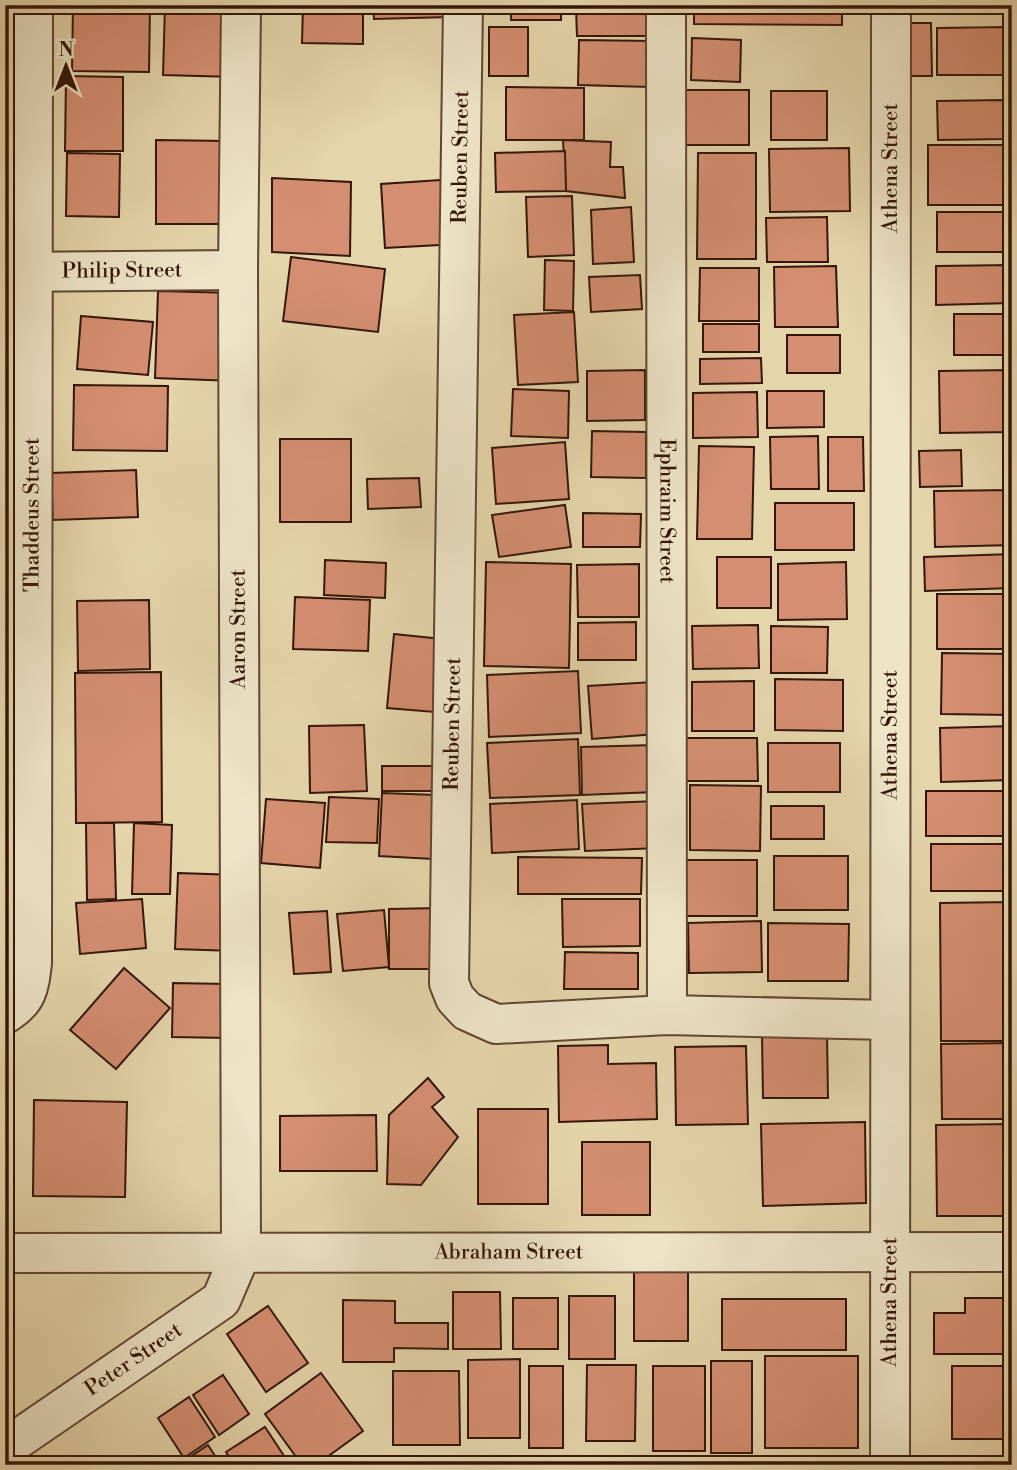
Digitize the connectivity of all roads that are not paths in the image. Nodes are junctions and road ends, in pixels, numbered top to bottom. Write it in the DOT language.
graph roads {
  1 [pos="33,5"];
  2 [pos="241,5"];
  3 [pos="463,5"];
  4 [pos="666,5"];
  5 [pos="891,5"];
  6 [pos="238,270"];
  7 [pos="19,272"];
  8 [pos="5,1014"];
  9 [pos="667,1015"];
  10 [pos="890,1020"];
  11 [pos="888,1252"];
  12 [pos="1012,1252"];
  13 [pos="5,1253"];
  14 [pos="241,1253"];
  15 [pos="5,1448"];
  16 [pos="890,1465"];
  1 -- 7 [label="street, Thaddeus Street"];
  2 -- 6 [label="street, Aaron Street"];
  3 -- 9 [label="street, Reuben Street"];
  4 -- 9 [label="street, Ephraim Street"];
  5 -- 10 [label="street, Athena Street"];
  6 -- 7 [label="street, Philip Street"];
  6 -- 14 [label="street, Aaron Street"];
  7 -- 8 [label="street, Thaddeus Street"];
  9 -- 10 [label="street, Reuben Street"];
  10 -- 11 [label="street, Athena Street"];
  11 -- 12 [label="street, Abraham Street"];
  11 -- 14 [label="street, Abraham Street"];
  11 -- 16 [label="street, Athena Street"];
  13 -- 14 [label="street, Abraham Street"];
  14 -- 15 [label="street, Peter Street"];
}
